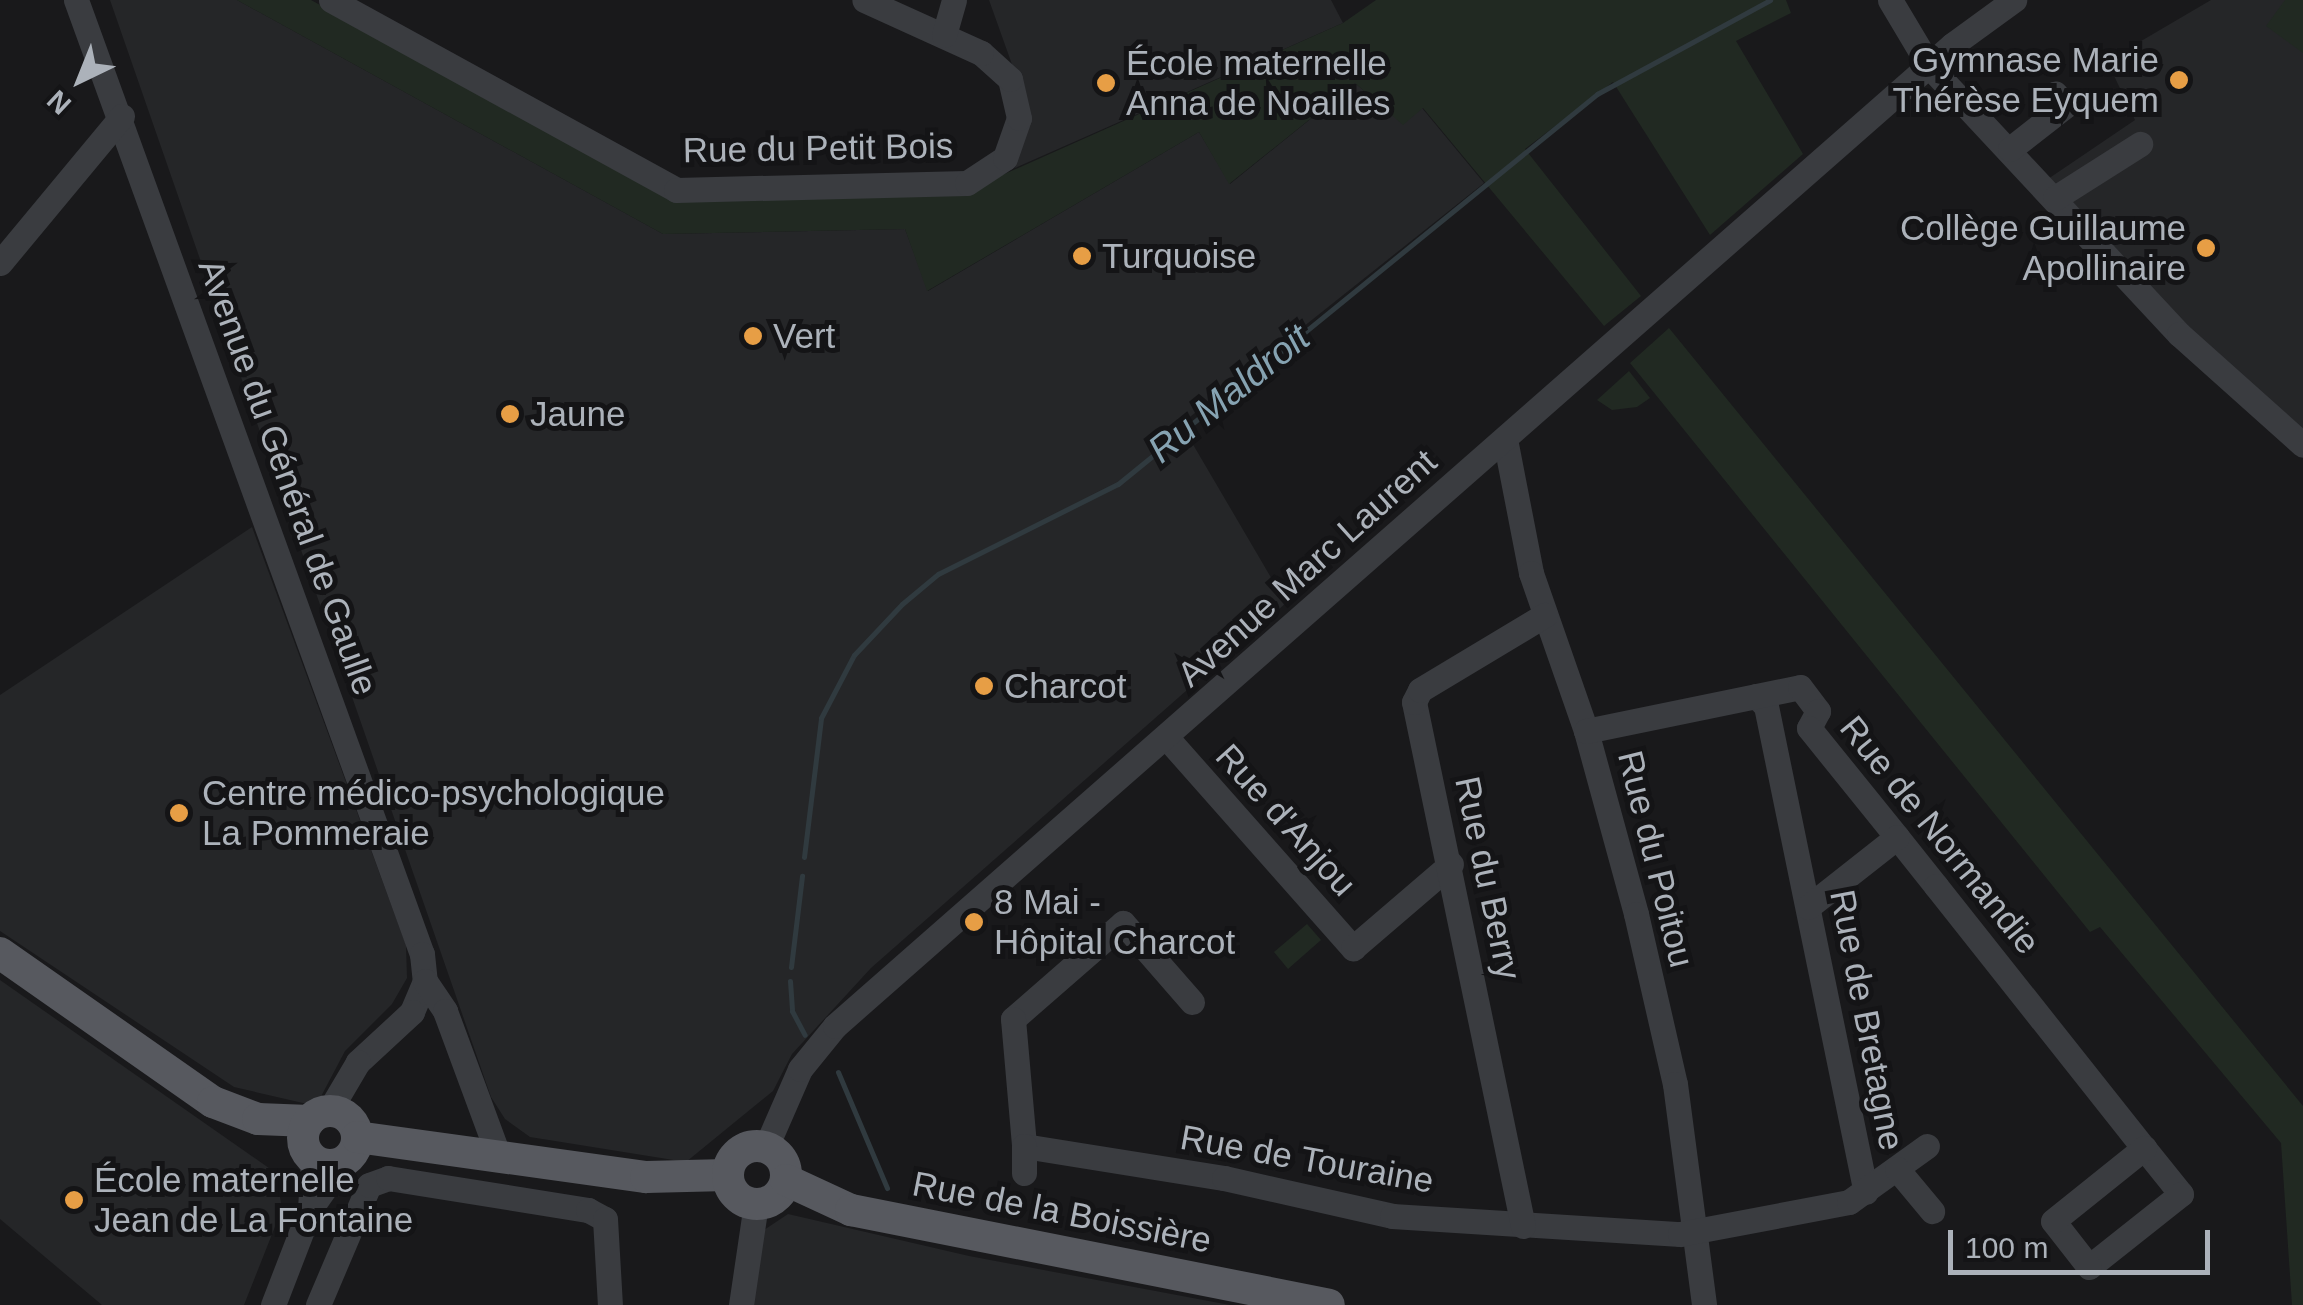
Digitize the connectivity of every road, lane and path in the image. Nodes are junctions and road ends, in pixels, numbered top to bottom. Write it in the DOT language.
graph roads {
  1 [pos="76,0"];
  2 [pos="330,0"];
  3 [pos="864,0"];
  4 [pos="954,0"];
  5 [pos="1890,0"];
  6 [pos="2014,0"];
  7 [pos="944,35"];
  8 [pos="1930,66"];
  9 [pos="2067,108"];
  10 [pos="122,116"];
  11 [pos="2140,144"];
  12 [pos="2010,148"];
  13 [pos="2055,198"];
  14 [pos="0,264"];
  15 [pos="1505,439"];
  16 [pos="2303,445"];
  17 [pos="1545,615"];
  18 [pos="1756,696"];
  19 [pos="1809,728"];
  20 [pos="1586,731"];
  21 [pos="1772,736"];
  22 [pos="1168,738"];
  23 [pos="1897,837"];
  24 [pos="1451,864"];
  25 [pos="1808,907"];
  26 [pos="0,953"];
  27 [pos="0,973"];
  28 [pos="425,981"];
  29 [pos="1192,1002"];
  30 [pos="331,1131"];
  31 [pos="1024,1146"];
  32 [pos="1927,1146"];
  33 [pos="766,1148"];
  34 [pos="2144,1148"];
  35 [pos="499,1157"];
  36 [pos="1897,1169"];
  37 [pos="1024,1173"];
  38 [pos="728,1175"];
  39 [pos="786,1180"];
  40 [pos="1866,1192"];
  41 [pos="756,1204"];
  42 [pos="1932,1211"];
  43 [pos="1523,1226"];
  44 [pos="1699,1232"];
  45 [pos="273,1305"];
  46 [pos="318,1305"];
  47 [pos="610,1305"];
  48 [pos="741,1305"];
  49 [pos="1329,1305"];
  50 [pos="1704,1305"];
  1 -- 10 [label="street, Avenue du Général de Gaulle"];
  2 -- 7 [label="street, Rue du Petit Bois"];
  3 -- 7 [label="street, Rue du Petit Bois"];
  4 -- 7 [label="street"];
  5 -- 8 [label="street"];
  6 -- 8 [label="street, Avenue Marc Laurent"];
  8 -- 12 [label="street"];
  8 -- 15 [label="street, Avenue Marc Laurent"];
  9 -- 12 [label="street"];
  10 -- 14 [label="street"];
  10 -- 28 [label="street, Avenue du Général de Gaulle"];
  11 -- 13 [label="street"];
  12 -- 13 [label="street"];
  13 -- 16 [label="street"];
  15 -- 17 [label="street, Rue du Poitou"];
  15 -- 22 [label="street, Avenue Marc Laurent"];
  17 -- 20 [label="street, Rue du Poitou"];
  17 -- 24 [label="street, Rue du Berry"];
  18 -- 19 [label="street, Rue de Normandie"];
  18 -- 20 [label="street, Rue de Normandie"];
  18 -- 21 [label="street, Rue de Bretagne"];
  19 -- 21 [label="street"];
  19 -- 23 [label="street, Rue de Normandie"];
  20 -- 44 [label="street, Rue du Poitou"];
  21 -- 25 [label="street, Rue de Bretagne"];
  22 -- 24 [label="street, Rue d'Anjou"];
  22 -- 33 [label="street, Avenue Marc Laurent"];
  23 -- 25 [label="street"];
  23 -- 34 [label="street, Rue de Normandie"];
  24 -- 43 [label="street, Rue du Berry"];
  25 -- 40 [label="street, Rue de Bretagne"];
  26 -- 30 [label="main road"];
  27 -- 30 [label="main road"];
  28 -- 30 [label="street"];
  28 -- 35 [label="street, Avenue du Général de Gaulle"];
  29 -- 31 [label="street"];
  30 -- 35 [label="main road"];
  30 -- 45 [label="street"];
  31 -- 37 [label="street"];
  31 -- 43 [label="street, Rue de Touraine"];
  32 -- 36 [label="street"];
  33 -- 38 [label="main road"];
  33 -- 39 [label="main road"];
  34 -- 34 [label="street, Rue de Normandie"];
  35 -- 38 [label="main road"];
  36 -- 40 [label="street"];
  36 -- 42 [label="street"];
  38 -- 41 [label="main road"];
  39 -- 41 [label="main road"];
  39 -- 49 [label="main road, Rue de la Boissière"];
  40 -- 44 [label="street, Rue de Bretagne"];
  41 -- 48 [label="street"];
  43 -- 44 [label="street, Rue de Touraine"];
  44 -- 50 [label="street, Rue du Poitou"];
  46 -- 47 [label="street"];
}
